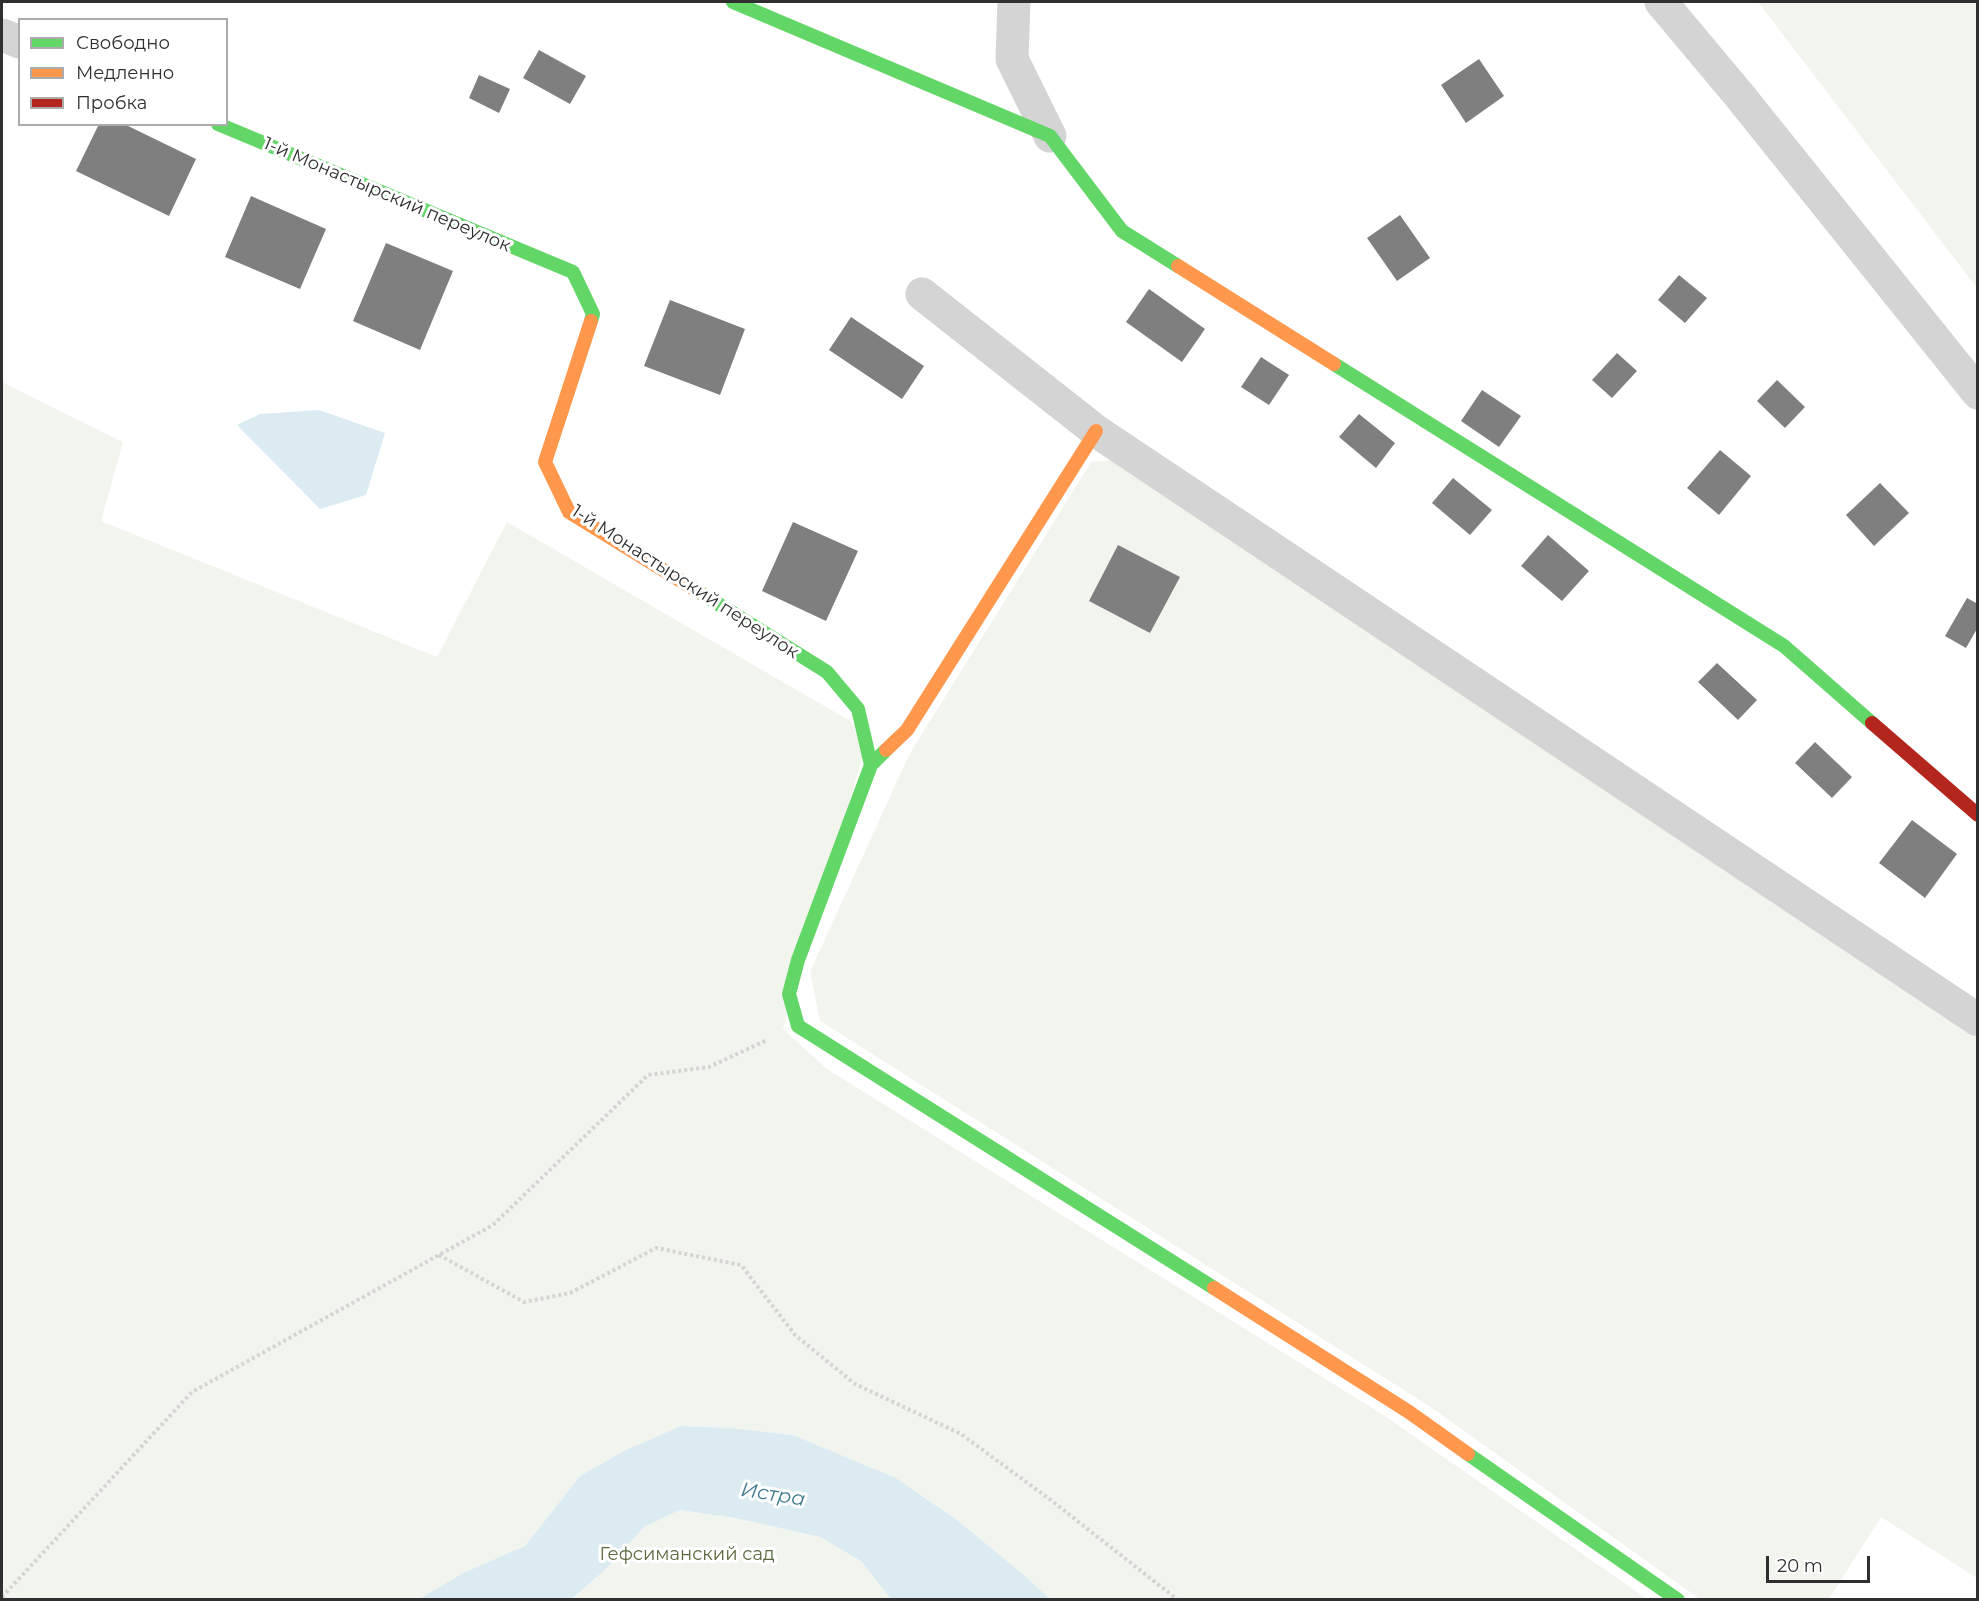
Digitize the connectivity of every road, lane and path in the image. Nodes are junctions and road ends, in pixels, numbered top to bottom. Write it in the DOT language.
graph roads {
  1 [pos="733,2"];
  2 [pos="1014,2"];
  3 [pos="1661,2"];
  4 [pos="2,35"];
  5 [pos="18,41"];
  6 [pos="223,126"];
  7 [pos="1050,136"];
  8 [pos="922,294"];
  9 [pos="1977,393"];
  10 [pos="1096,431"];
  11 [pos="871,765"];
  12 [pos="1977,815"];
  13 [pos="1977,1020"];
  14 [pos="798,1026"];
  15 [pos="439,1255"];
  16 [pos="2,1597"];
  17 [pos="1179,1599"];
  18 [pos="1678,1599"];
  1 -- 7 [label="street"];
  2 -- 7 [label="street"];
  3 -- 9 [label="street"];
  4 -- 5 [label="street"];
  6 -- 11 [label="street, 1-й Монастырский переулок"];
  7 -- 12 [label="street"];
  8 -- 10 [label="street"];
  10 -- 11 [label="street"];
  10 -- 13 [label="street"];
  11 -- 14 [label="street"];
  14 -- 15 [label="path"];
  14 -- 18 [label="street"];
  15 -- 16 [label="path"];
  15 -- 17 [label="path"];
}
